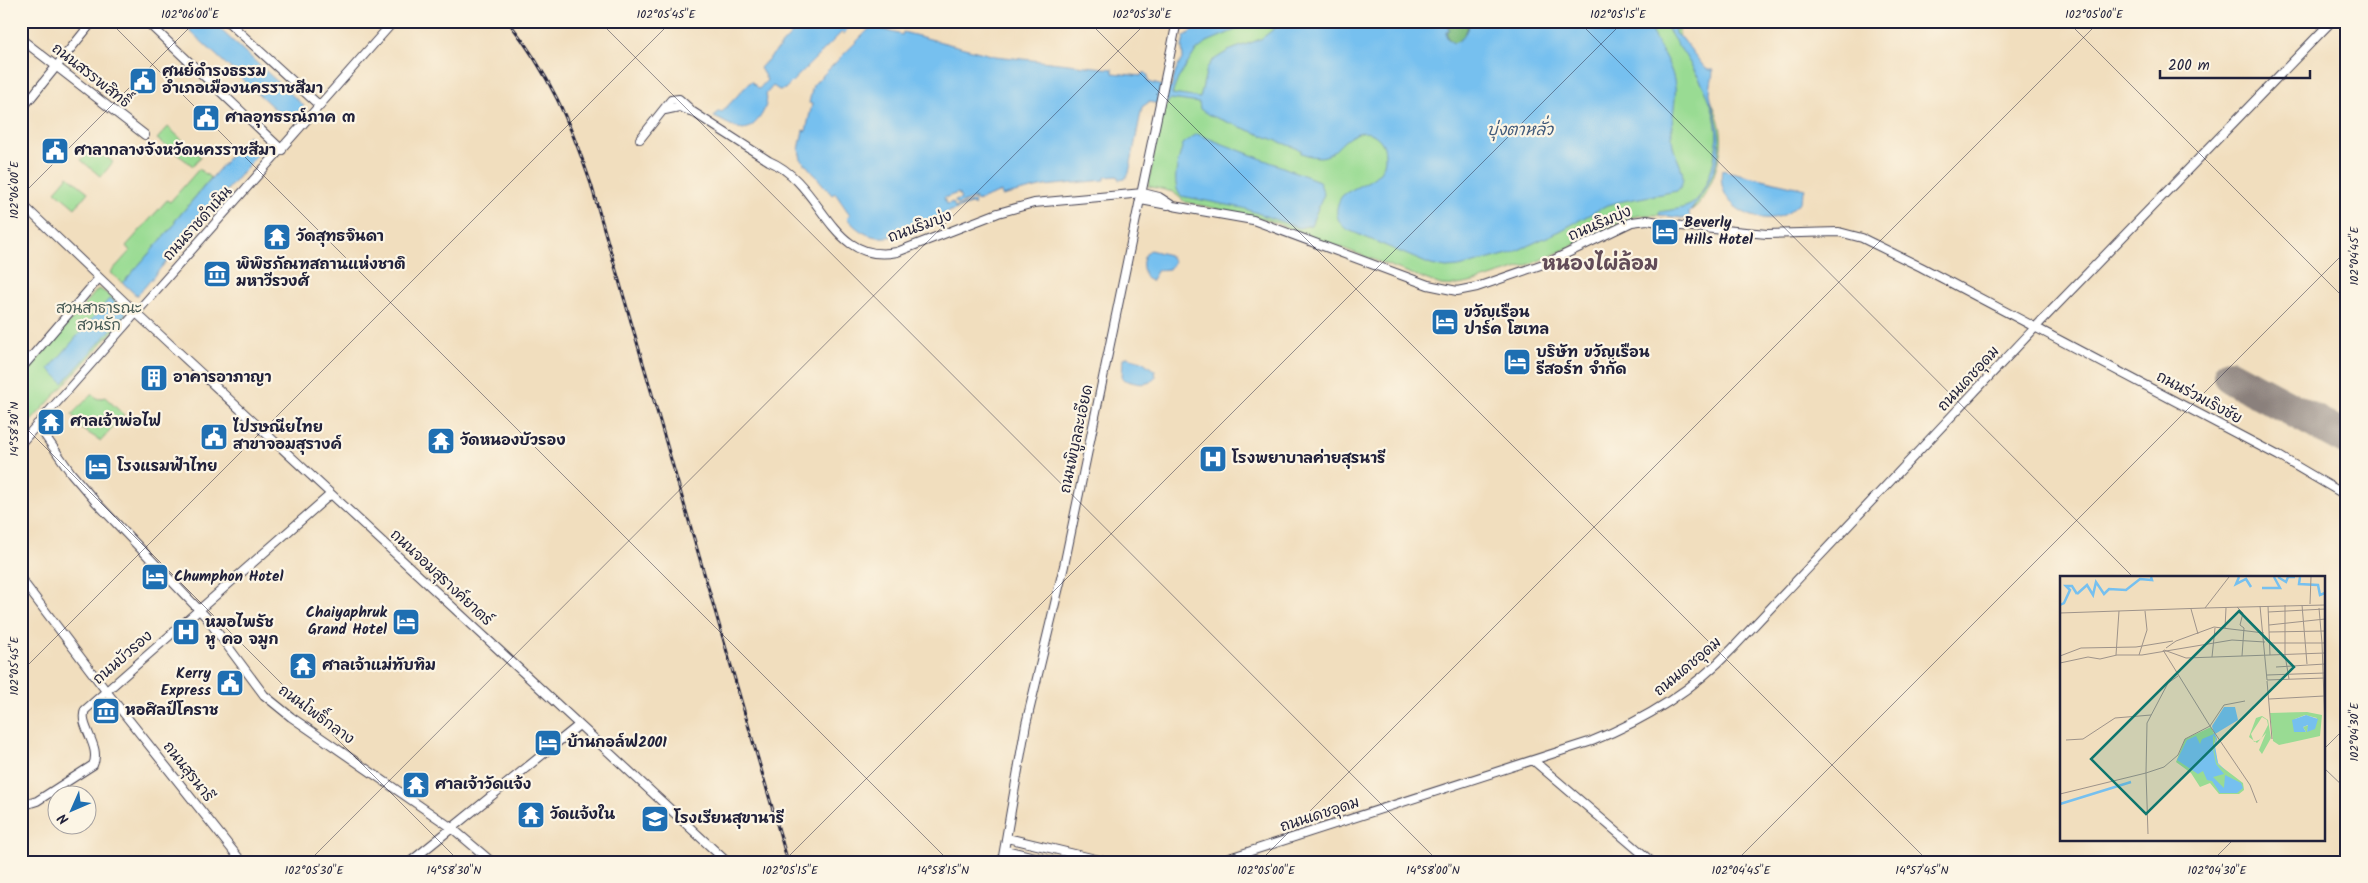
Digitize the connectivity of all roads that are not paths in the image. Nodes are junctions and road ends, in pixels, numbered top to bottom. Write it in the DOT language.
graph roads {
  1 [pos="93,21"];
  2 [pos="146,21"];
  3 [pos="227,21"];
  4 [pos="394,21"];
  5 [pos="1177,21"];
  6 [pos="2332,21"];
  7 [pos="21,39"];
  8 [pos="56,67"];
  9 [pos="320,106"];
  10 [pos="21,110"];
  11 [pos="145,135"];
  12 [pos="640,139"];
  13 [pos="282,150"];
  14 [pos="1142,197"];
  15 [pos="21,203"];
  16 [pos="99,278"];
  17 [pos="137,313"];
  18 [pos="2048,315"];
  19 [pos="2036,328"];
  20 [pos="2050,335"];
  21 [pos="21,369"];
  22 [pos="37,424"];
  23 [pos="21,443"];
  24 [pos="331,494"];
  25 [pos="2347,496"];
  26 [pos="21,579"];
  27 [pos="200,610"];
  28 [pos="106,691"];
  29 [pos="579,725"];
  30 [pos="1534,761"];
  31 [pos="21,806"];
  32 [pos="452,828"];
  33 [pos="1007,838"];
  34 [pos="1004,850"];
  35 [pos="240,861"];
  36 [pos="1099,861"];
  37 [pos="410,862"];
  38 [pos="492,862"];
  39 [pos="727,862"];
  40 [pos="1002,862"];
  41 [pos="1056,862"];
  42 [pos="1108,862"];
  43 [pos="1217,862"];
  44 [pos="1652,862"];
  1 -- 8 [label="main road"];
  2 -- 13 [label="main road"];
  3 -- 9 [label="main road"];
  4 -- 9 [label="main road, ถนนราชดำเนิน"];
  5 -- 14 [label="main road, ถนนพิบูลละเอียด"];
  6 -- 18 [label="main road, ถนนเดชอุดม"];
  7 -- 8 [label="main road, ถนนสรรพสิทธิ์"];
  8 -- 10 [label="main road"];
  8 -- 11 [label="main road, ถนนสรรพสิทธิ์"];
  9 -- 13 [label="main road, ถนนราชดำเนิน"];
  12 -- 14 [label="main road, ถนนริมบุ่ง"];
  13 -- 17 [label="main road, ถนนราชดำเนิน"];
  14 -- 19 [label="main road, ถนนริมบุ่ง"];
  14 -- 33 [label="main road, ถนนพิบูลละเอียด"];
  15 -- 16 [label="main road, ถนนจอมสุรางค์ยาตร์"];
  16 -- 17 [label="main road, ถนนจอมสุรางค์ยาตร์"];
  16 -- 21 [label="main road"];
  17 -- 22 [label="main road, ถนนราชดำเนิน"];
  17 -- 24 [label="main road, ถนนจอมสุรางค์ยาตร์"];
  18 -- 19 [label="main road, ถนนเดชอุดม"];
  18 -- 20 [label="main road"];
  19 -- 20 [label="main road, ถนนร่วมเริงชัย"];
  19 -- 30 [label="main road, ถนนเดชอุดม"];
  20 -- 25 [label="main road, ถนนร่วมเริงชัย"];
  22 -- 23 [label="main road, ถนนราชดำเนิน"];
  22 -- 27 [label="main road, ถนนโพธิ์กลาง"];
  24 -- 27 [label="main road, ถนนบัวรอง"];
  24 -- 29 [label="main road, ถนนจอมสุรางค์ยาตร์"];
  26 -- 28 [label="main road, ถนนสุรนารี"];
  27 -- 28 [label="main road, ถนนบัวรอง"];
  27 -- 32 [label="main road, ถนนโพธิ์กลาง"];
  28 -- 31 [label="main road, ถนนบัวรอง"];
  28 -- 35 [label="main road, ถนนสุรนารี"];
  29 -- 32 [label="main road"];
  29 -- 39 [label="main road, ถนนจอมสุรางค์ยาตร์"];
  30 -- 43 [label="main road, ถนนเดชอุดม"];
  30 -- 44 [label="main road"];
  32 -- 37 [label="main road"];
  32 -- 38 [label="main road, ถนนโพธิ์กลาง"];
  33 -- 34 [label="main road, ถนนพิบูลละเอียด"];
  33 -- 36 [label="main road"];
  34 -- 40 [label="main road, ถนนพิบูลละเอียด"];
  34 -- 41 [label="main road"];
  36 -- 42 [label="main road"];
}
